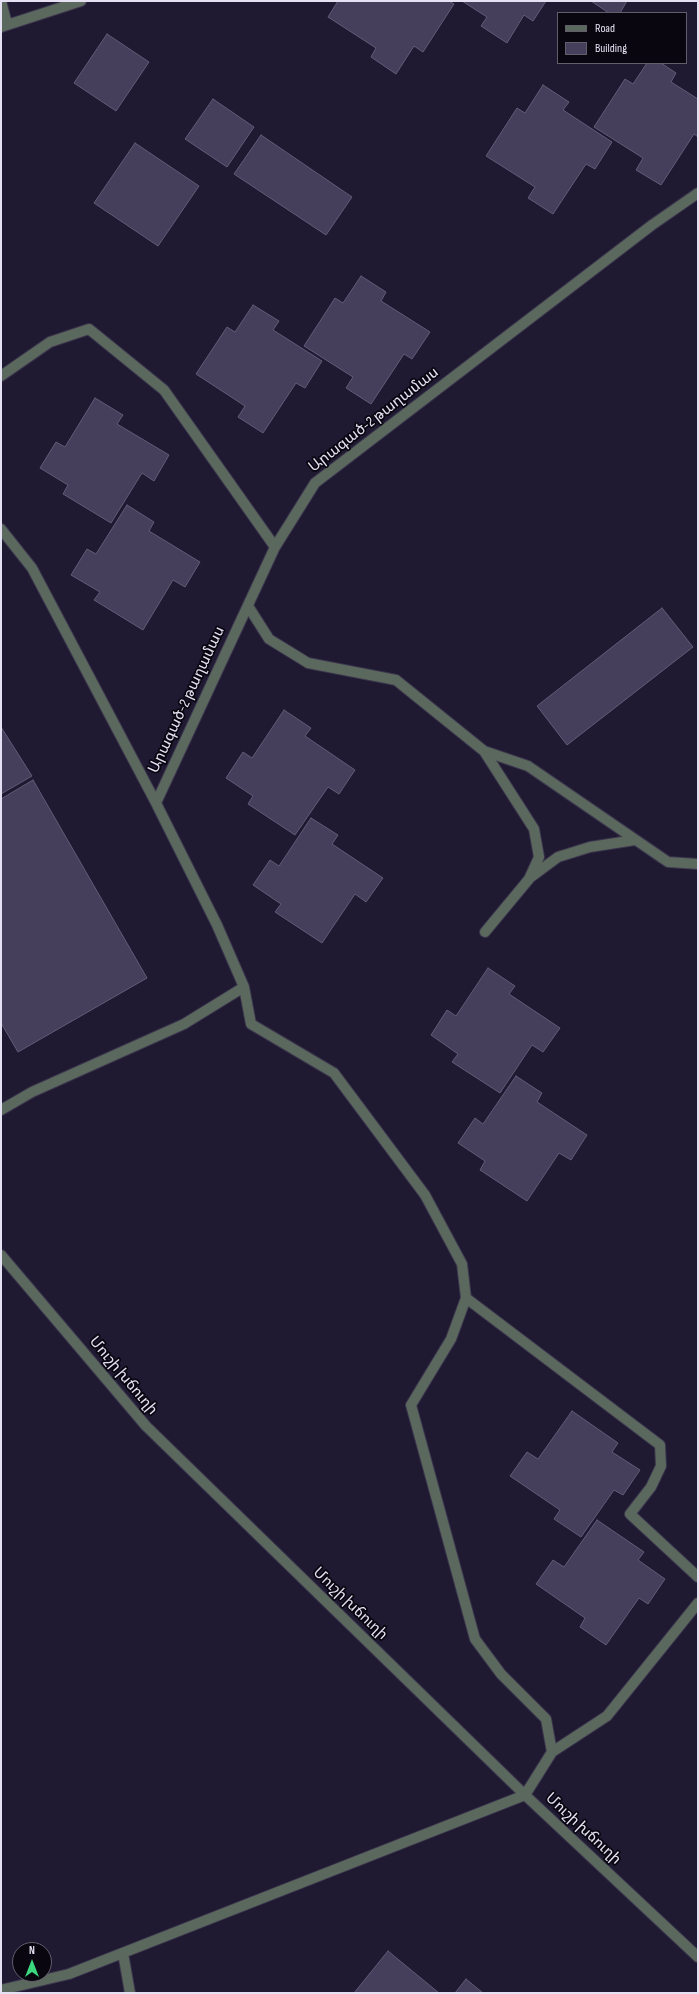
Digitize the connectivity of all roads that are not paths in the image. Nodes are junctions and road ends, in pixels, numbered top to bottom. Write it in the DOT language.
graph roads {
  1 [pos="2,1"];
  2 [pos="81,1"];
  3 [pos="4,26"];
  4 [pos="698,193"];
  5 [pos="1,376"];
  6 [pos="1,529"];
  7 [pos="275,547"];
  8 [pos="248,606"];
  9 [pos="484,751"];
  10 [pos="156,803"];
  11 [pos="635,840"];
  12 [pos="698,864"];
  13 [pos="529,879"];
  14 [pos="485,932"];
  15 [pos="244,987"];
  16 [pos="1,1110"];
  17 [pos="1,1254"];
  18 [pos="466,1298"];
  19 [pos="698,1577"];
  20 [pos="698,1603"];
  21 [pos="552,1752"];
  22 [pos="525,1795"];
  23 [pos="123,1953"];
  24 [pos="698,1957"];
  25 [pos="1,1990"];
  26 [pos="130,1993"];
  1 -- 3 [label="street"];
  2 -- 3 [label="street"];
  4 -- 7 [label="street, Արագած-2 թաղամաս"];
  5 -- 7 [label="street"];
  6 -- 10 [label="street"];
  7 -- 8 [label="street, Արագած-2 թաղամաս"];
  8 -- 9 [label="street"];
  8 -- 10 [label="street, Արագած-2 թաղամաս"];
  9 -- 11 [label="street"];
  9 -- 13 [label="street"];
  10 -- 15 [label="street"];
  11 -- 12 [label="street"];
  11 -- 13 [label="street"];
  13 -- 14 [label="street"];
  15 -- 16 [label="street"];
  15 -- 18 [label="street"];
  17 -- 22 [label="street, Մուշի խճուղի"];
  18 -- 19 [label="street"];
  18 -- 21 [label="street"];
  20 -- 21 [label="street"];
  21 -- 22 [label="street"];
  22 -- 23 [label="street"];
  22 -- 24 [label="street, Մուշի խճուղի"];
  23 -- 25 [label="street"];
  23 -- 26 [label="street"];
}
